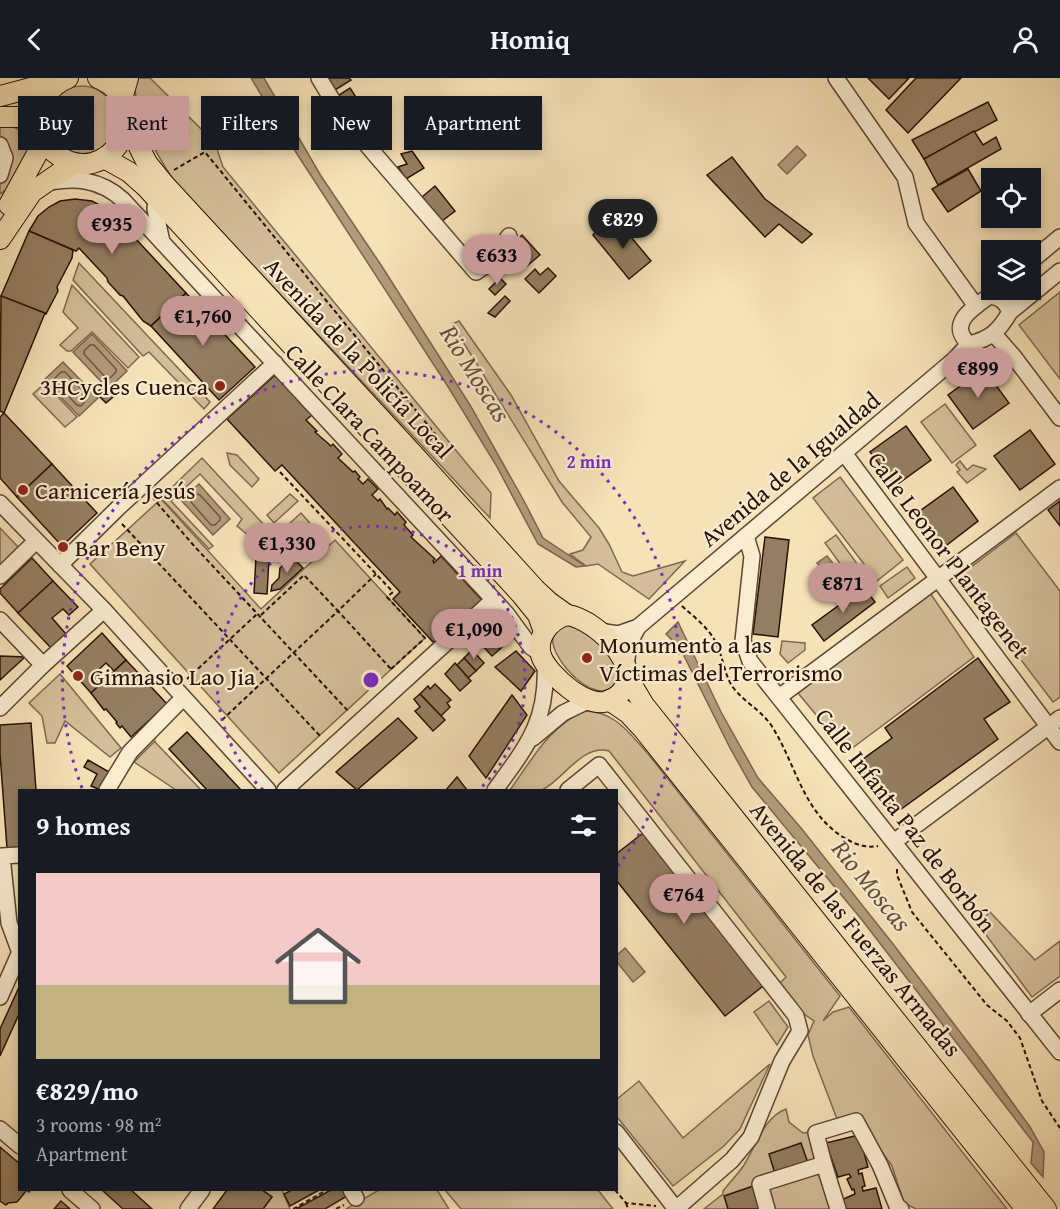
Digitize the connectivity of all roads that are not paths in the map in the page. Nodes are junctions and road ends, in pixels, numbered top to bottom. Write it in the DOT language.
graph roads {
  1 [pos="98,78"];
  2 [pos="129,78"];
  3 [pos="319,78"];
  4 [pos="836,78"];
  5 [pos="62,81"];
  6 [pos="0,96"];
  7 [pos="48,96"];
  8 [pos="120,96"];
  9 [pos="123,96"];
  10 [pos="0,117"];
  11 [pos="18,117"];
  12 [pos="0,145"];
  13 [pos="33,150"];
  14 [pos="54,150"];
  15 [pos="114,150"];
  16 [pos="140,150"];
  17 [pos="105,158"];
  18 [pos="74,162"];
  19 [pos="0,175"];
  20 [pos="43,184"];
  21 [pos="156,198"];
  22 [pos="6,202"];
  23 [pos="0,224"];
  24 [pos="509,236"];
  25 [pos="1060,237"];
  26 [pos="0,239"];
  27 [pos="163,244"];
  28 [pos="1041,253"];
  29 [pos="1060,271"];
  30 [pos="984,300"];
  31 [pos="1003,300"];
  32 [pos="976,306"];
  33 [pos="1010,312"];
  34 [pos="994,334"];
  35 [pos="969,344"];
  36 [pos="275,363"];
  37 [pos="1060,418"];
  38 [pos="844,453"];
  39 [pos="1060,488"];
  40 [pos="0,503"];
  41 [pos="746,536"];
  42 [pos="36,542"];
  43 [pos="60,565"];
  44 [pos="0,576"];
  45 [pos="939,579"];
  46 [pos="493,600"];
  47 [pos="104,610"];
  48 [pos="567,615"];
  49 [pos="0,620"];
  50 [pos="638,627"];
  51 [pos="599,631"];
  52 [pos="544,632"];
  53 [pos="543,659"];
  54 [pos="43,665"];
  55 [pos="627,672"];
  56 [pos="180,694"];
  57 [pos="779,697"];
  58 [pos="609,700"];
  59 [pos="588,701"];
  60 [pos="2,702"];
  61 [pos="1054,722"];
  62 [pos="531,740"];
  63 [pos="1060,742"];
  64 [pos="108,789"];
  65 [pos="266,789"];
  66 [pos="286,789"];
  67 [pos="496,789"];
  68 [pos="569,789"];
  69 [pos="618,789"];
  70 [pos="618,789"];
  71 [pos="890,843"];
  72 [pos="1,852"];
  73 [pos="18,855"];
  74 [pos="18,951"];
  75 [pos="18,956"];
  76 [pos="4,978"];
  77 [pos="1060,990"];
  78 [pos="0,997"];
  79 [pos="1029,1014"];
  80 [pos="1060,1052"];
  81 [pos="0,1129"];
  82 [pos="618,1135"];
  83 [pos="18,1144"];
  84 [pos="825,1164"];
  85 [pos="71,1191"];
  86 [pos="201,1191"];
  87 [pos="898,1208"];
  88 [pos="92,1209"];
  89 [pos="188,1209"];
  90 [pos="676,1209"];
  91 [pos="767,1209"];
  92 [pos="837,1209"];
  93 [pos="1026,1209"];
  94 [pos="1046,1209"];
  1 -- 8 [label="main road"];
  2 -- 9 [label="main road"];
  3 -- 24 [label="street"];
  4 -- 32 [label="street"];
  5 -- 6 [label="main road"];
  5 -- 7 [label="main road"];
  10 -- 11 [label="main road"];
  12 -- 19 [label="street"];
  13 -- 22 [label="main road"];
  14 -- 18 [label="main road"];
  15 -- 17 [label="main road"];
  16 -- 48 [label="main road, Avenida de la Policía Local"];
  17 -- 18 [label="main road"];
  17 -- 21 [label="main road, Avenida de la Policía Local"];
  18 -- 20 [label="main road"];
  20 -- 26 [label="main road"];
  20 -- 27 [label="street, Calle Clara Campoamor"];
  21 -- 27 [label="street"];
  21 -- 52 [label="main road, Avenida de la Policía Local"];
  22 -- 23 [label="main road"];
  25 -- 28 [label="street"];
  27 -- 36 [label="street, Calle Clara Campoamor"];
  29 -- 33 [label="street"];
  30 -- 32 [label="street"];
  31 -- 33 [label="street"];
  32 -- 35 [label="street"];
  33 -- 34 [label="street"];
  34 -- 35 [label="street"];
  34 -- 37 [label="street"];
  35 -- 38 [label="street, Avenida de la Igualdad"];
  36 -- 43 [label="street"];
  36 -- 46 [label="street, Calle Clara Campoamor"];
  38 -- 41 [label="street, Avenida de la Igualdad"];
  38 -- 45 [label="street, Calle Leonor Plantagenet"];
  39 -- 45 [label="street"];
  40 -- 42 [label="street"];
  41 -- 50 [label="street, Avenida de la Igualdad"];
  41 -- 57 [label="street, Calle Infanta Paz de Borbón"];
  42 -- 43 [label="street"];
  42 -- 44 [label="street"];
  43 -- 47 [label="street"];
  45 -- 57 [label="street"];
  45 -- 61 [label="street, Calle Leonor Plantagenet"];
  46 -- 53 [label="street, Calle Clara Campoamor"];
  46 -- 66 [label="street"];
  47 -- 54 [label="street"];
  47 -- 56 [label="street"];
  48 -- 51 [label="main road"];
  48 -- 52 [label="main road"];
  49 -- 54 [label="street"];
  50 -- 51 [label="street, Avenida de la Igualdad"];
  50 -- 55 [label="street, Avenida de la Igualdad"];
  51 -- 55 [label="main road"];
  52 -- 53 [label="main road"];
  53 -- 59 [label="main road"];
  53 -- 62 [label="street"];
  54 -- 60 [label="street"];
  55 -- 58 [label="main road"];
  55 -- 94 [label="main road, Avenida de las Fuerzas Armadas"];
  56 -- 64 [label="street"];
  56 -- 65 [label="street"];
  57 -- 71 [label="street, Calle Infanta Paz de Borbón"];
  58 -- 59 [label="main road"];
  58 -- 93 [label="main road, Avenida de las Fuerzas Armadas"];
  59 -- 62 [label="street"];
  61 -- 63 [label="street, Calle Leonor Plantagenet"];
  61 -- 71 [label="street"];
  62 -- 67 [label="street"];
  68 -- 69 [label="street"];
  70 -- 90 [label="street"];
  71 -- 79 [label="street, Calle Infanta Paz de Borbón"];
  72 -- 73 [label="street"];
  72 -- 74 [label="street"];
  75 -- 76 [label="street"];
  76 -- 78 [label="street"];
  77 -- 79 [label="street"];
  79 -- 80 [label="street, Calle Infanta Paz de Borbón"];
  81 -- 83 [label="street"];
  82 -- 90 [label="street"];
  84 -- 87 [label="street"];
  84 -- 91 [label="street"];
  84 -- 92 [label="street"];
  85 -- 88 [label="street"];
  86 -- 89 [label="street"];
}
